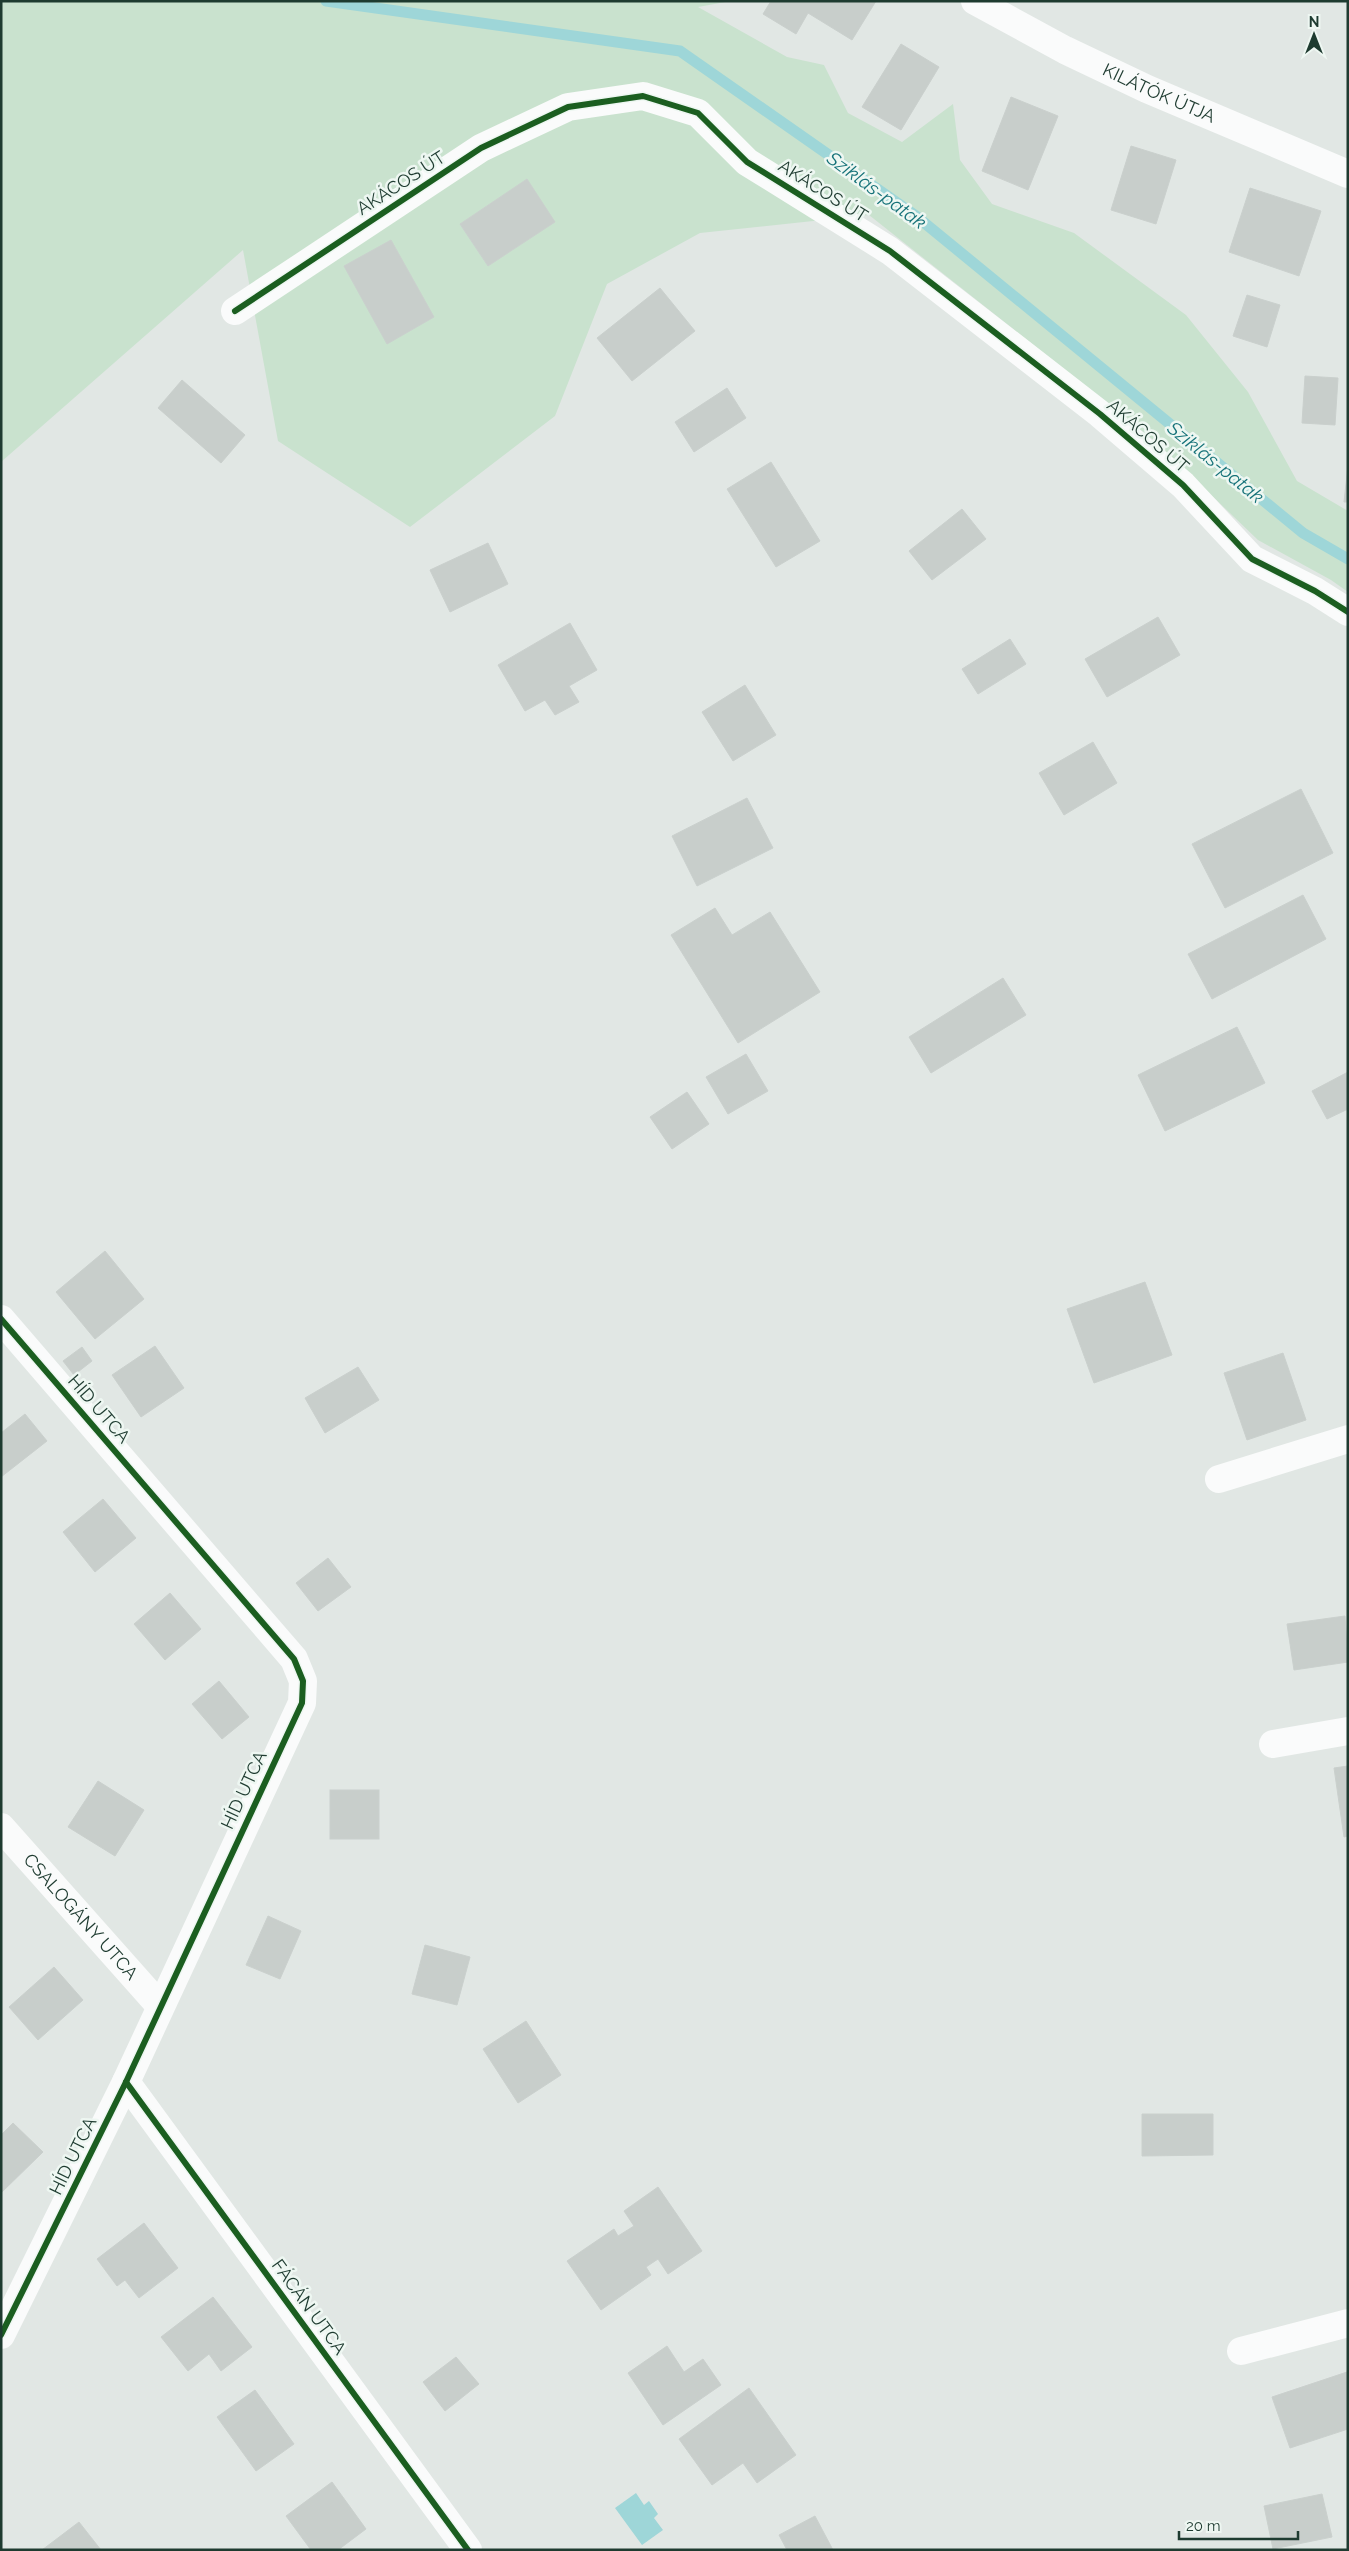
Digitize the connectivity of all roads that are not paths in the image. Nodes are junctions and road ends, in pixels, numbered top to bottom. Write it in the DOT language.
graph roads {
  1 [pos="975,1"];
  2 [pos="1348,174"];
  3 [pos="235,311"];
  4 [pos="1348,612"];
  5 [pos="1,1319"];
  6 [pos="1348,1439"];
  7 [pos="1219,1479"];
  8 [pos="1348,1731"];
  9 [pos="1273,1744"];
  10 [pos="1,1827"];
  11 [pos="160,2006"];
  12 [pos="126,2082"];
  13 [pos="1348,2323"];
  14 [pos="1,2335"];
  15 [pos="1242,2351"];
  16 [pos="468,2550"];
  1 -- 2 [label="street, KILÁTÓK ÚTJA"];
  3 -- 4 [label="street, AKÁCOS ÚT"];
  5 -- 11 [label="street, HÍD UTCA"];
  6 -- 7 [label="street"];
  8 -- 9 [label="street"];
  10 -- 11 [label="street, CSALOGÁNY UTCA"];
  11 -- 12 [label="street, HÍD UTCA"];
  12 -- 14 [label="street, HÍD UTCA"];
  12 -- 16 [label="street, FÁCÁN UTCA"];
  13 -- 15 [label="street"];
}
